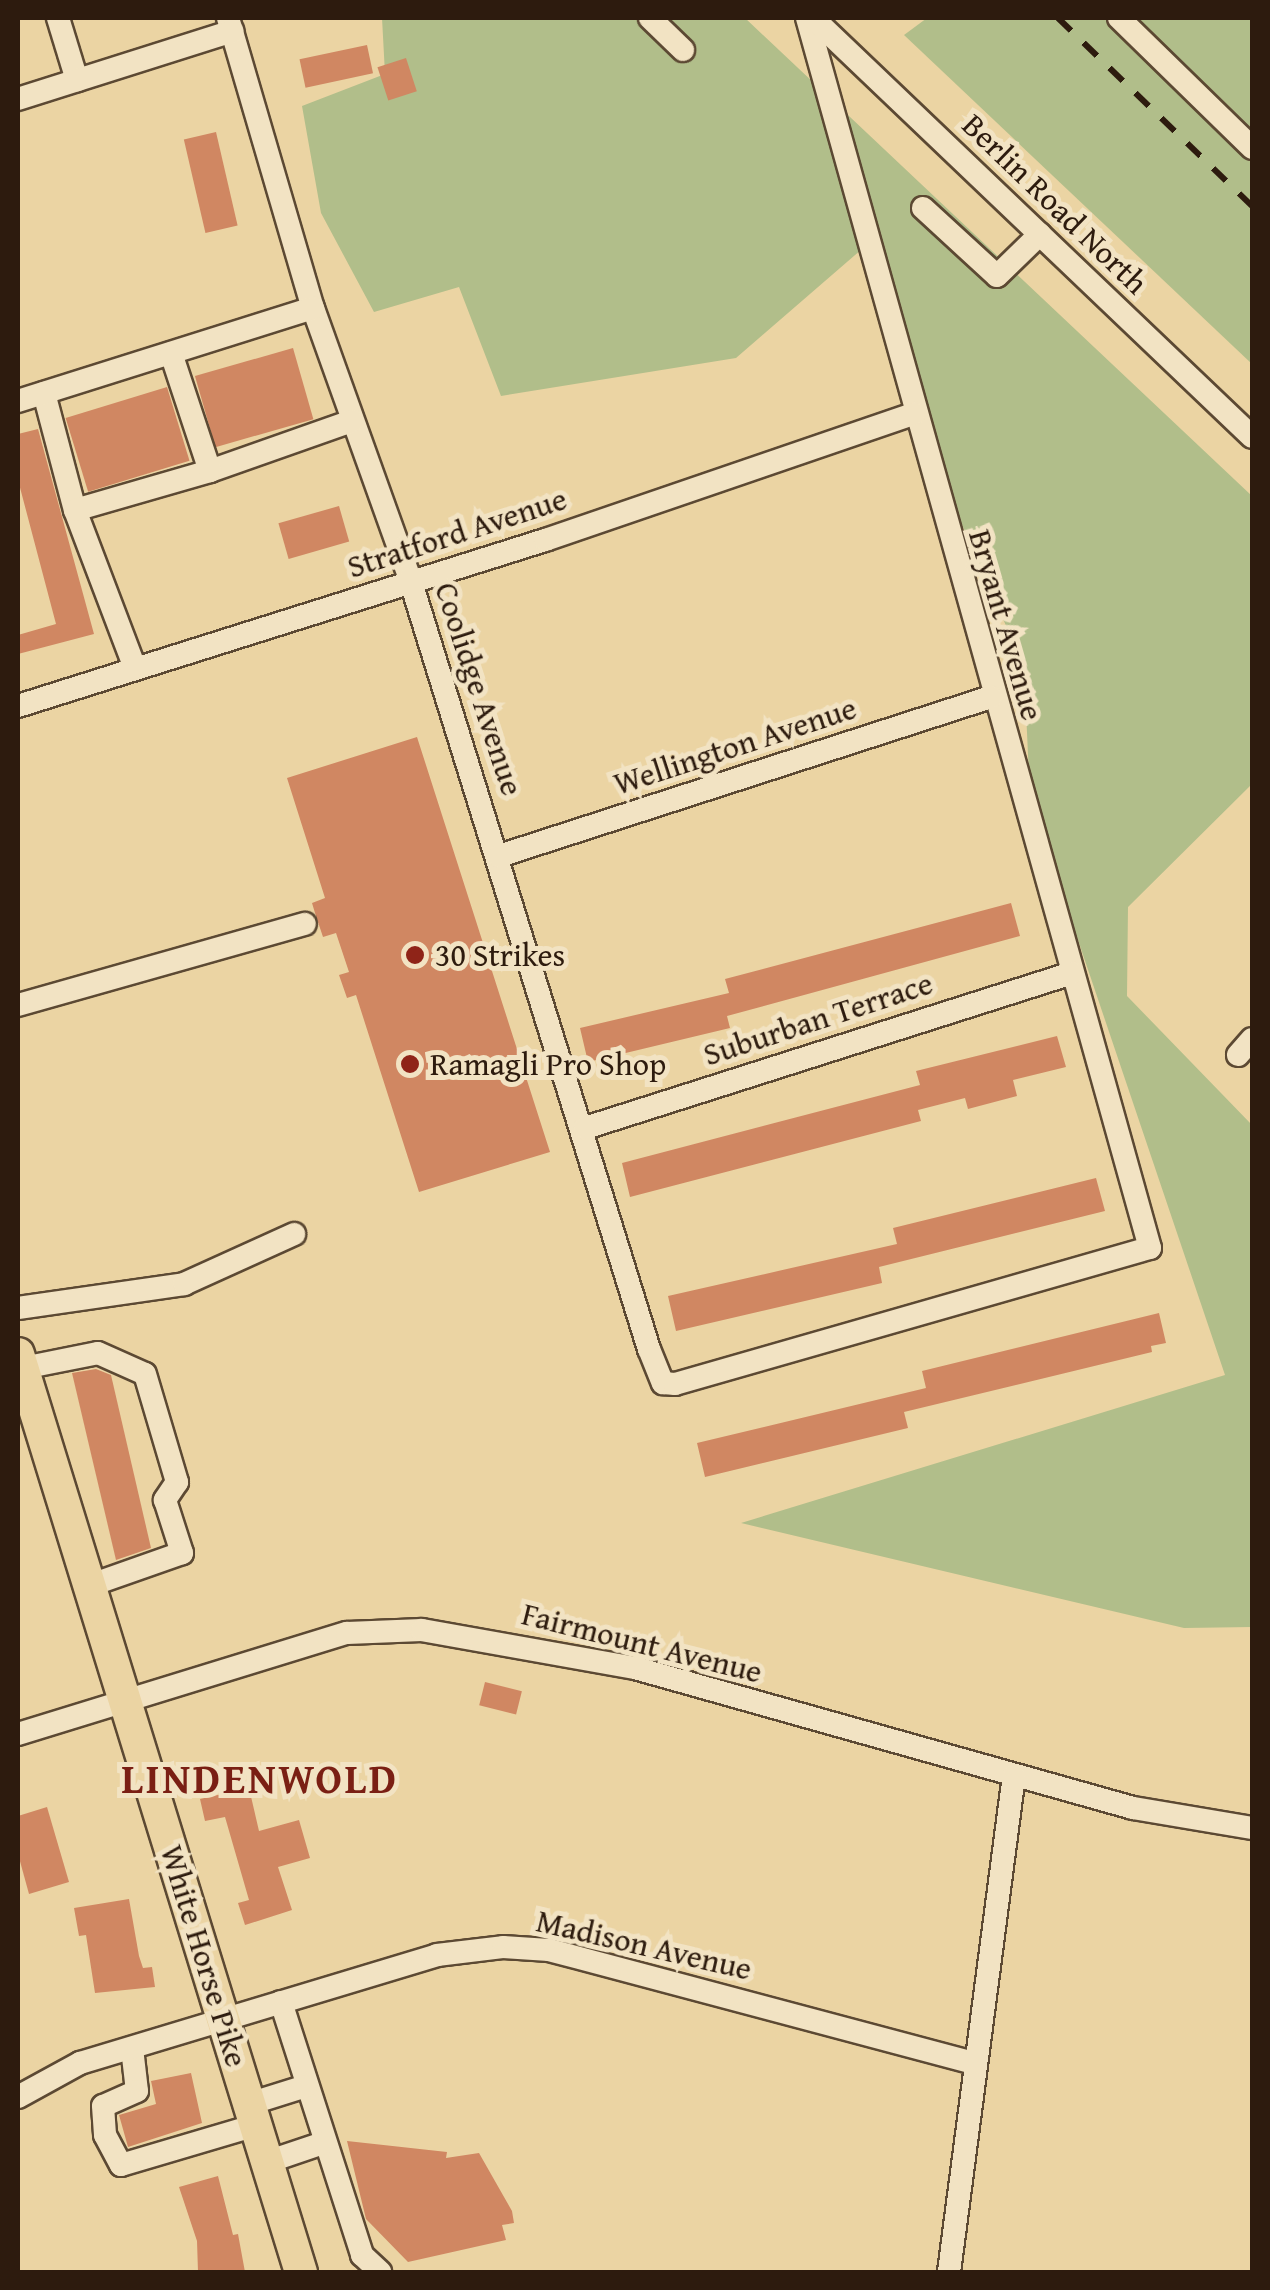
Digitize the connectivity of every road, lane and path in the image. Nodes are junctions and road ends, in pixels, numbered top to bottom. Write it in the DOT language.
graph roads {
  1 [pos="58,18"];
  2 [pos="650,18"];
  3 [pos="810,18"];
  4 [pos="1118,18"];
  5 [pos="230,24"];
  6 [pos="683,50"];
  7 [pos="77,80"];
  8 [pos="18,99"];
  9 [pos="1252,148"];
  10 [pos="922,208"];
  11 [pos="1040,234"];
  12 [pos="313,308"];
  13 [pos="171,353"];
  14 [pos="44,393"];
  15 [pos="18,401"];
  16 [pos="914,414"];
  17 [pos="352,421"];
  18 [pos="1252,437"];
  19 [pos="210,471"];
  20 [pos="75,510"];
  21 [pos="410,580"];
  22 [pos="135,668"];
  23 [pos="991,697"];
  24 [pos="18,706"];
  25 [pos="498,856"];
  26 [pos="305,924"];
  27 [pos="1072,973"];
  28 [pos="18,1005"];
  29 [pos="585,1128"];
  30 [pos="294,1234"];
  31 [pos="18,1308"];
  32 [pos="20,1361"];
  33 [pos="664,1383"];
  34 [pos="91,1585"];
  35 [pos="126,1697"];
  36 [pos="18,1734"];
  37 [pos="1014,1775"];
  38 [pos="1252,1828"];
  39 [pos="281,2002"];
  40 [pos="223,2020"];
  41 [pos="132,2048"];
  42 [pos="973,2062"];
  43 [pos="306,2086"];
  44 [pos="18,2097"];
  45 [pos="253,2114"];
  46 [pos="324,2143"];
  47 [pos="267,2162"];
  48 [pos="374,2271"];
  49 [pos="301,2272"];
  50 [pos="949,2272"];
  1 -- 7 [label="street"];
  2 -- 6 [label="street"];
  3 -- 11 [label="street, Berlin Road North"];
  3 -- 16 [label="street, Bryant Avenue"];
  4 -- 9 [label="street"];
  5 -- 7 [label="street"];
  5 -- 12 [label="street, Coolidge Avenue"];
  7 -- 8 [label="street"];
  10 -- 11 [label="street"];
  11 -- 18 [label="street, Berlin Road North"];
  12 -- 13 [label="street"];
  12 -- 17 [label="street, Coolidge Avenue"];
  13 -- 14 [label="street"];
  13 -- 19 [label="street"];
  14 -- 15 [label="street"];
  14 -- 20 [label="street"];
  16 -- 21 [label="street, Stratford Avenue"];
  16 -- 23 [label="street, Bryant Avenue"];
  17 -- 19 [label="street"];
  17 -- 21 [label="street, Coolidge Avenue"];
  19 -- 20 [label="street"];
  20 -- 22 [label="street"];
  21 -- 22 [label="street, Stratford Avenue"];
  21 -- 25 [label="street, Coolidge Avenue"];
  22 -- 24 [label="street, Stratford Avenue"];
  23 -- 25 [label="street, Wellington Avenue"];
  23 -- 27 [label="street, Bryant Avenue"];
  25 -- 29 [label="street, Coolidge Avenue"];
  26 -- 28 [label="street"];
  27 -- 29 [label="street, Suburban Terrace"];
  27 -- 33 [label="street, Bryant Avenue"];
  29 -- 33 [label="street, Coolidge Avenue"];
  30 -- 31 [label="street"];
  32 -- 34 [label="highway, White Horse Pike"];
  32 -- 34 [label="street"];
  34 -- 35 [label="highway, White Horse Pike"];
  35 -- 36 [label="street, Fairmount Avenue"];
  35 -- 37 [label="street, Fairmount Avenue"];
  35 -- 40 [label="highway, White Horse Pike"];
  37 -- 38 [label="street, Fairmount Avenue"];
  37 -- 42 [label="street"];
  39 -- 40 [label="street, Madison Avenue"];
  39 -- 42 [label="street, Madison Avenue"];
  39 -- 43 [label="street"];
  40 -- 41 [label="street, Madison Avenue"];
  40 -- 45 [label="highway, White Horse Pike"];
  41 -- 44 [label="street, Madison Avenue"];
  41 -- 45 [label="street"];
  42 -- 50 [label="street"];
  43 -- 45 [label="street"];
  43 -- 46 [label="street"];
  45 -- 47 [label="highway, White Horse Pike"];
  46 -- 47 [label="street"];
  46 -- 48 [label="street"];
  47 -- 49 [label="highway, White Horse Pike"];
}
